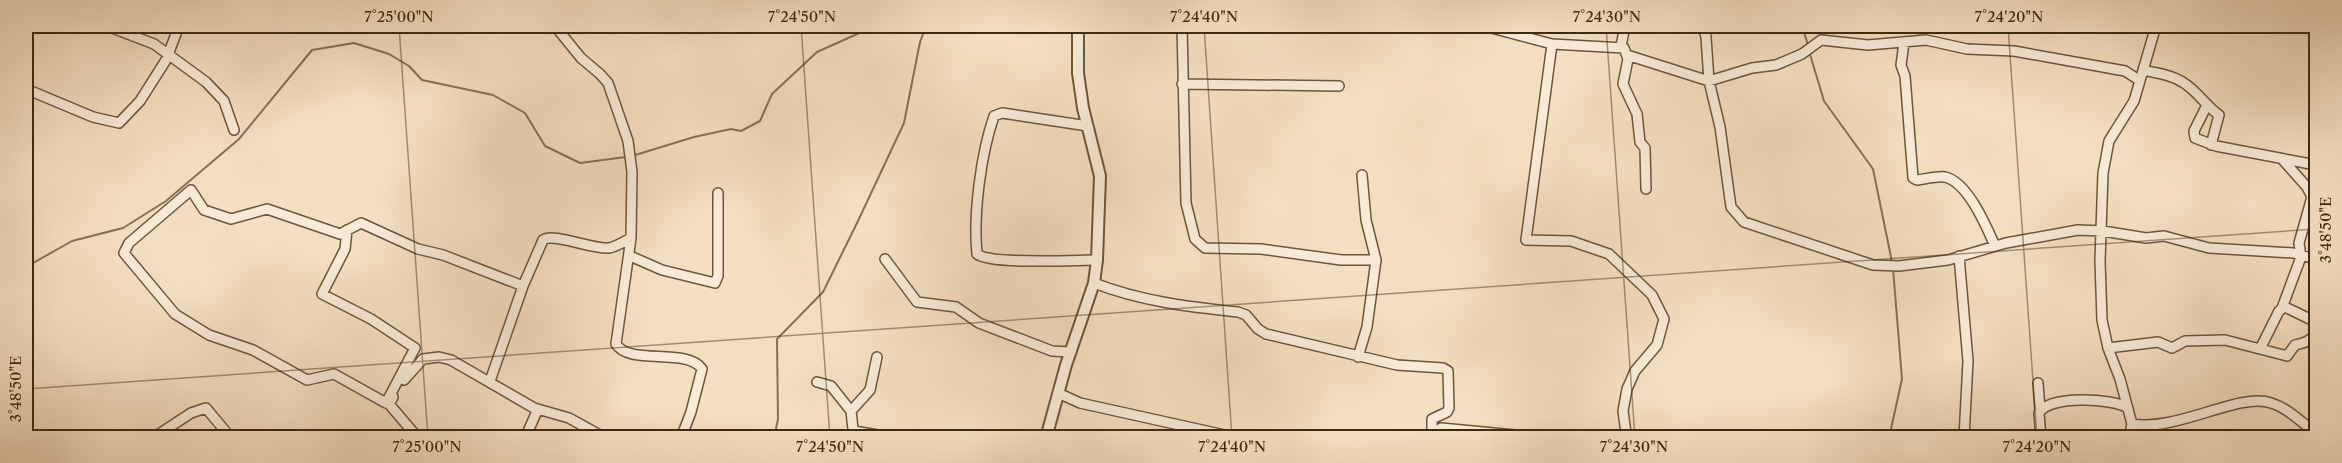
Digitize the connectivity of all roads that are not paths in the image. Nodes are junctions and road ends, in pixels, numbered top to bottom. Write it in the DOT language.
graph roads {
  1 [pos="107,26"];
  2 [pos="179,26"];
  3 [pos="555,26"];
  4 [pos="1078,26"];
  5 [pos="1182,26"];
  6 [pos="1484,26"];
  7 [pos="1625,26"];
  8 [pos="1703,26"];
  9 [pos="2156,26"];
  10 [pos="1904,43"];
  11 [pos="1552,44"];
  12 [pos="1621,46"];
  13 [pos="168,52"];
  14 [pos="1628,55"];
  15 [pos="2143,70"];
  16 [pos="1709,81"];
  17 [pos="2139,81"];
  18 [pos="1182,84"];
  19 [pos="1339,86"];
  20 [pos="26,89"];
  21 [pos="2206,107"];
  22 [pos="1088,126"];
  23 [pos="234,130"];
  24 [pos="2211,145"];
  25 [pos="2282,159"];
  26 [pos="2316,165"];
  27 [pos="1362,175"];
  28 [pos="1646,189"];
  29 [pos="718,193"];
  30 [pos="347,230"];
  31 [pos="2103,231"];
  32 [pos="631,238"];
  33 [pos="1995,246"];
  34 [pos="630,256"];
  35 [pos="1959,256"];
  36 [pos="2301,257"];
  37 [pos="885,259"];
  38 [pos="2316,259"];
  39 [pos="1097,260"];
  40 [pos="1376,260"];
  41 [pos="1094,283"];
  42 [pos="523,286"];
  43 [pos="2282,308"];
  44 [pos="2316,322"];
  45 [pos="2316,332"];
  46 [pos="2260,347"];
  47 [pos="2108,348"];
  48 [pos="1071,352"];
  49 [pos="877,357"];
  50 [pos="1358,357"];
  51 [pos="490,381"];
  52 [pos="817,382"];
  53 [pos="2038,383"];
  54 [pos="1058,393"];
  55 [pos="2128,408"];
  56 [pos="538,409"];
  57 [pos="2040,409"];
  58 [pos="840,411"];
  59 [pos="851,413"];
  60 [pos="2132,424"];
  61 [pos="2316,433"];
  62 [pos="854,434"];
  63 [pos="1432,436"];
  64 [pos="1526,436"];
  65 [pos="153,438"];
  66 [pos="231,438"];
  67 [pos="418,438"];
  68 [pos="525,438"];
  69 [pos="605,438"];
  70 [pos="681,438"];
  71 [pos="895,438"];
  72 [pos="1046,438"];
  73 [pos="1238,438"];
  74 [pos="1632,438"];
  75 [pos="1964,438"];
  76 [pos="2041,438"];
  77 [pos="2129,438"];
  1 -- 13 [label="street"];
  2 -- 13 [label="street"];
  3 -- 32 [label="street"];
  4 -- 22 [label="street"];
  5 -- 18 [label="street"];
  6 -- 11 [label="street"];
  7 -- 12 [label="street"];
  8 -- 16 [label="street"];
  9 -- 15 [label="street"];
  10 -- 16 [label="street"];
  10 -- 17 [label="street"];
  10 -- 33 [label="street"];
  11 -- 12 [label="street"];
  11 -- 74 [label="street"];
  12 -- 14 [label="street"];
  13 -- 20 [label="street"];
  13 -- 23 [label="street"];
  14 -- 16 [label="street"];
  14 -- 28 [label="street"];
  15 -- 17 [label="street"];
  15 -- 21 [label="street"];
  16 -- 35 [label="street"];
  17 -- 31 [label="street"];
  18 -- 19 [label="street"];
  18 -- 40 [label="street"];
  21 -- 24 [label="street"];
  21 -- 24 [label="street"];
  22 -- 39 [label="street"];
  22 -- 39 [label="street"];
  24 -- 25 [label="street"];
  25 -- 26 [label="street"];
  25 -- 36 [label="street"];
  27 -- 40 [label="street"];
  29 -- 34 [label="street"];
  30 -- 30 [label="street"];
  30 -- 42 [label="street"];
  31 -- 33 [label="street"];
  31 -- 36 [label="street"];
  31 -- 47 [label="street"];
  32 -- 34 [label="street"];
  32 -- 42 [label="street"];
  33 -- 35 [label="street"];
  34 -- 70 [label="street"];
  35 -- 75 [label="street"];
  36 -- 38 [label="street"];
  36 -- 43 [label="street"];
  37 -- 48 [label="street"];
  39 -- 41 [label="street"];
  40 -- 50 [label="street"];
  41 -- 48 [label="street"];
  41 -- 50 [label="street"];
  42 -- 51 [label="street"];
  43 -- 44 [label="street"];
  43 -- 46 [label="street"];
  45 -- 46 [label="street"];
  46 -- 47 [label="street"];
  47 -- 55 [label="street"];
  48 -- 54 [label="street"];
  49 -- 59 [label="street"];
  50 -- 63 [label="street"];
  51 -- 56 [label="street"];
  51 -- 67 [label="street"];
  52 -- 59 [label="street"];
  53 -- 57 [label="street"];
  54 -- 72 [label="street"];
  54 -- 73 [label="street"];
  55 -- 57 [label="street"];
  55 -- 60 [label="street"];
  56 -- 68 [label="street"];
  56 -- 69 [label="street"];
  57 -- 76 [label="street"];
  58 -- 59 [label="street"];
  59 -- 62 [label="street"];
  60 -- 61 [label="street"];
  60 -- 77 [label="street"];
  62 -- 71 [label="street"];
  63 -- 64 [label="street"];
  65 -- 66 [label="street"];
}
